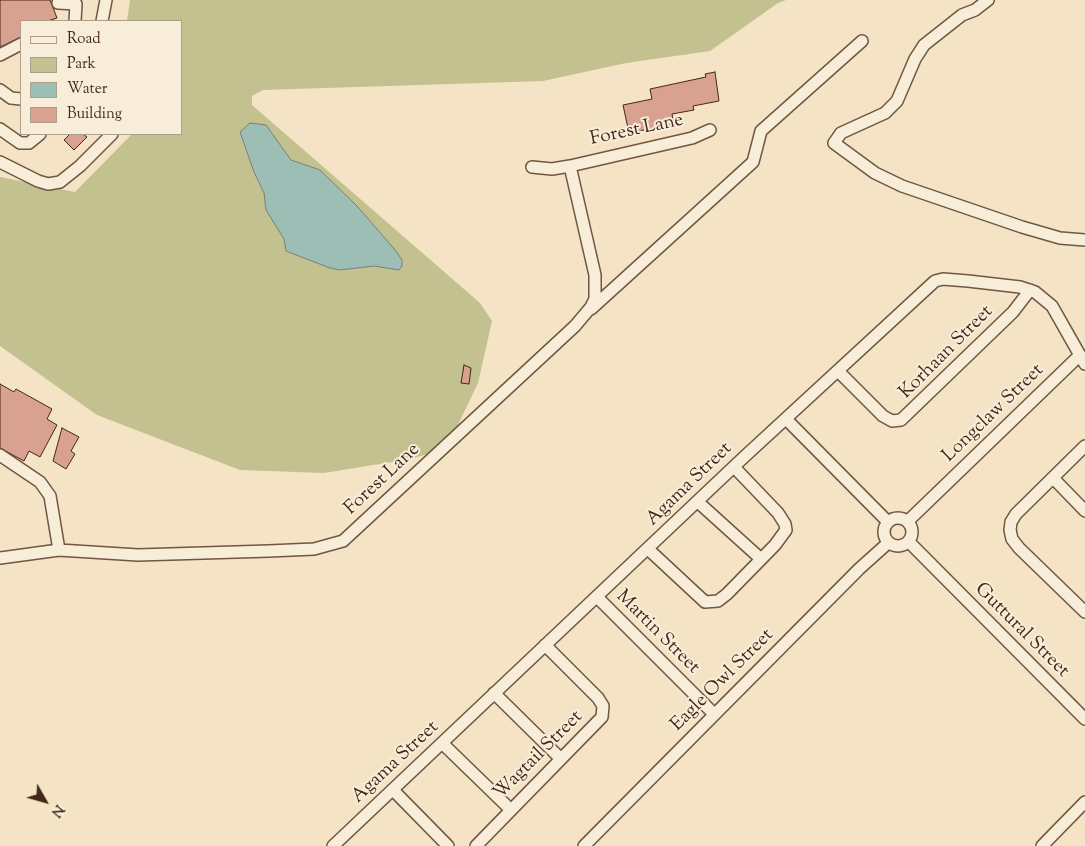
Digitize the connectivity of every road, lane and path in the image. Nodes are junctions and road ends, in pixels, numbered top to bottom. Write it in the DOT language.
graph roads {
  1 [pos="106,0"];
  2 [pos="988,0"];
  3 [pos="58,3"];
  4 [pos="74,20"];
  5 [pos="102,20"];
  6 [pos="862,41"];
  7 [pos="20,45"];
  8 [pos="0,55"];
  9 [pos="0,90"];
  10 [pos="20,99"];
  11 [pos="0,129"];
  12 [pos="710,130"];
  13 [pos="39,135"];
  14 [pos="111,135"];
  15 [pos="0,162"];
  16 [pos="570,166"];
  17 [pos="532,167"];
  18 [pos="1085,240"];
  19 [pos="1030,290"];
  20 [pos="586,314"];
  21 [pos="1082,360"];
  22 [pos="838,371"];
  23 [pos="787,420"];
  24 [pos="1085,446"];
  25 [pos="0,455"];
  26 [pos="734,467"];
  27 [pos="1054,479"];
  28 [pos="698,502"];
  29 [pos="1085,511"];
  30 [pos="908,521"];
  31 [pos="888,522"];
  32 [pos="909,542"];
  33 [pos="888,543"];
  34 [pos="648,549"];
  35 [pos="59,550"];
  36 [pos="0,558"];
  37 [pos="762,559"];
  38 [pos="596,597"];
  39 [pos="1083,606"];
  40 [pos="545,645"];
  41 [pos="494,693"];
  42 [pos="714,714"];
  43 [pos="1085,719"];
  44 [pos="442,743"];
  45 [pos="561,759"];
  46 [pos="393,790"];
  47 [pos="1085,802"];
  48 [pos="511,810"];
  49 [pos="337,845"];
  50 [pos="448,846"];
  51 [pos="476,846"];
  52 [pos="584,846"];
  53 [pos="1042,846"];
  1 -- 5 [label="street"];
  2 -- 18 [label="street"];
  3 -- 4 [label="street"];
  6 -- 20 [label="street"];
  7 -- 8 [label="street"];
  9 -- 10 [label="street"];
  11 -- 13 [label="street"];
  12 -- 16 [label="street, Forest Lane"];
  14 -- 15 [label="street"];
  16 -- 17 [label="street, Forest Lane"];
  16 -- 20 [label="street, Forest Lane"];
  19 -- 21 [label="street, Agama Street"];
  19 -- 22 [label="street, Agama Street"];
  19 -- 22 [label="street, Korhaan Street"];
  20 -- 35 [label="street, Forest Lane"];
  21 -- 30 [label="street, Longclaw Street"];
  22 -- 23 [label="street, Agama Street"];
  23 -- 26 [label="street, Agama Street"];
  23 -- 31 [label="street"];
  24 -- 27 [label="street"];
  25 -- 35 [label="street"];
  26 -- 28 [label="street, Agama Street"];
  26 -- 37 [label="street"];
  27 -- 29 [label="street"];
  27 -- 39 [label="street"];
  28 -- 34 [label="street, Agama Street"];
  28 -- 37 [label="street"];
  30 -- 31 [label="street"];
  30 -- 32 [label="street"];
  31 -- 33 [label="street"];
  32 -- 33 [label="street"];
  32 -- 43 [label="street, Guttural Street"];
  33 -- 42 [label="street, Eagle Owl Street"];
  34 -- 37 [label="street"];
  34 -- 38 [label="street, Agama Street"];
  35 -- 36 [label="street, Forest Lane"];
  38 -- 40 [label="street, Agama Street"];
  38 -- 42 [label="street, Martin Street"];
  40 -- 41 [label="street, Agama Street"];
  40 -- 45 [label="street, Wagtail Street"];
  41 -- 44 [label="street, Agama Street"];
  41 -- 45 [label="street"];
  42 -- 52 [label="street, Eagle Owl Street"];
  44 -- 46 [label="street, Agama Street"];
  44 -- 48 [label="street"];
  45 -- 48 [label="street, Wagtail Street"];
  46 -- 49 [label="street, Agama Street"];
  46 -- 50 [label="street"];
  47 -- 53 [label="street"];
  48 -- 51 [label="street, Wagtail Street"];
}
